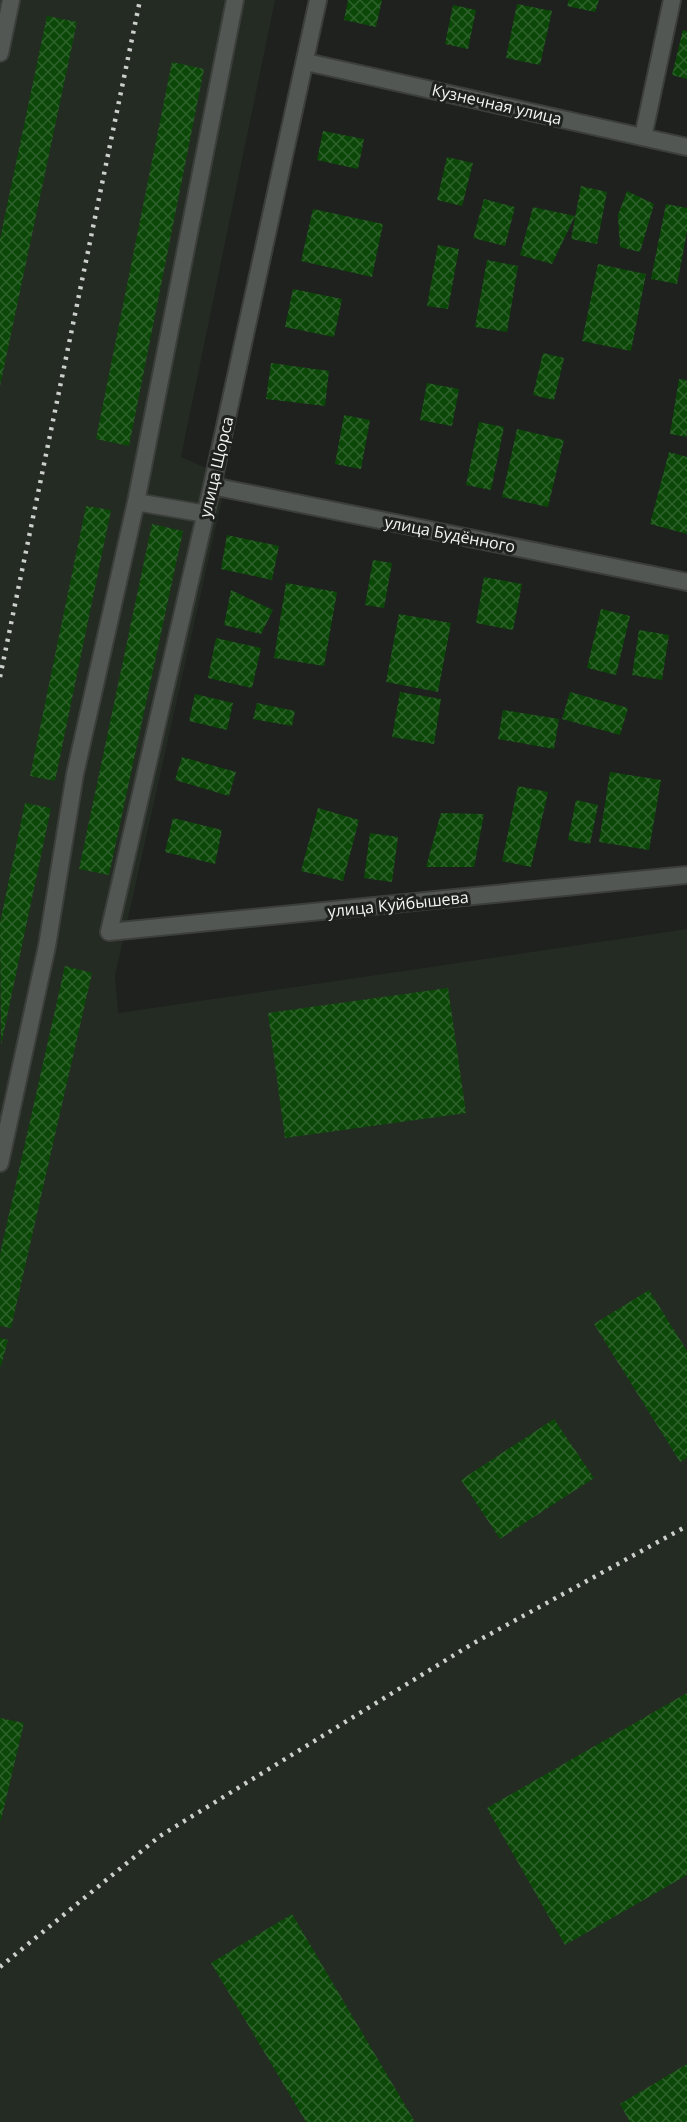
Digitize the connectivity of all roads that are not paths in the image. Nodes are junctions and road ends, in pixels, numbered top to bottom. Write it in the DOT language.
graph roads {
  1 [pos="235,0"];
  2 [pos="318,0"];
  3 [pos="672,0"];
  4 [pos="7,3"];
  5 [pos="0,53"];
  6 [pos="306,62"];
  7 [pos="643,137"];
  8 [pos="687,147"];
  9 [pos="212,486"];
  10 [pos="136,502"];
  11 [pos="206,514"];
  12 [pos="687,582"];
  13 [pos="687,875"];
  14 [pos="110,932"];
  15 [pos="0,1163"];
  1 -- 10 [label="street"];
  2 -- 6 [label="street, улица Щорса"];
  3 -- 7 [label="street"];
  4 -- 5 [label="street"];
  6 -- 7 [label="street, Кузнечная улица"];
  6 -- 9 [label="street, улица Щорса"];
  7 -- 8 [label="street, Кузнечная улица"];
  9 -- 11 [label="street, улица Щорса"];
  9 -- 12 [label="street, улица Будённого"];
  10 -- 11 [label="street"];
  10 -- 15 [label="street"];
  11 -- 14 [label="street, улица Щорса"];
  13 -- 14 [label="street, улица Куйбышева"];
}
